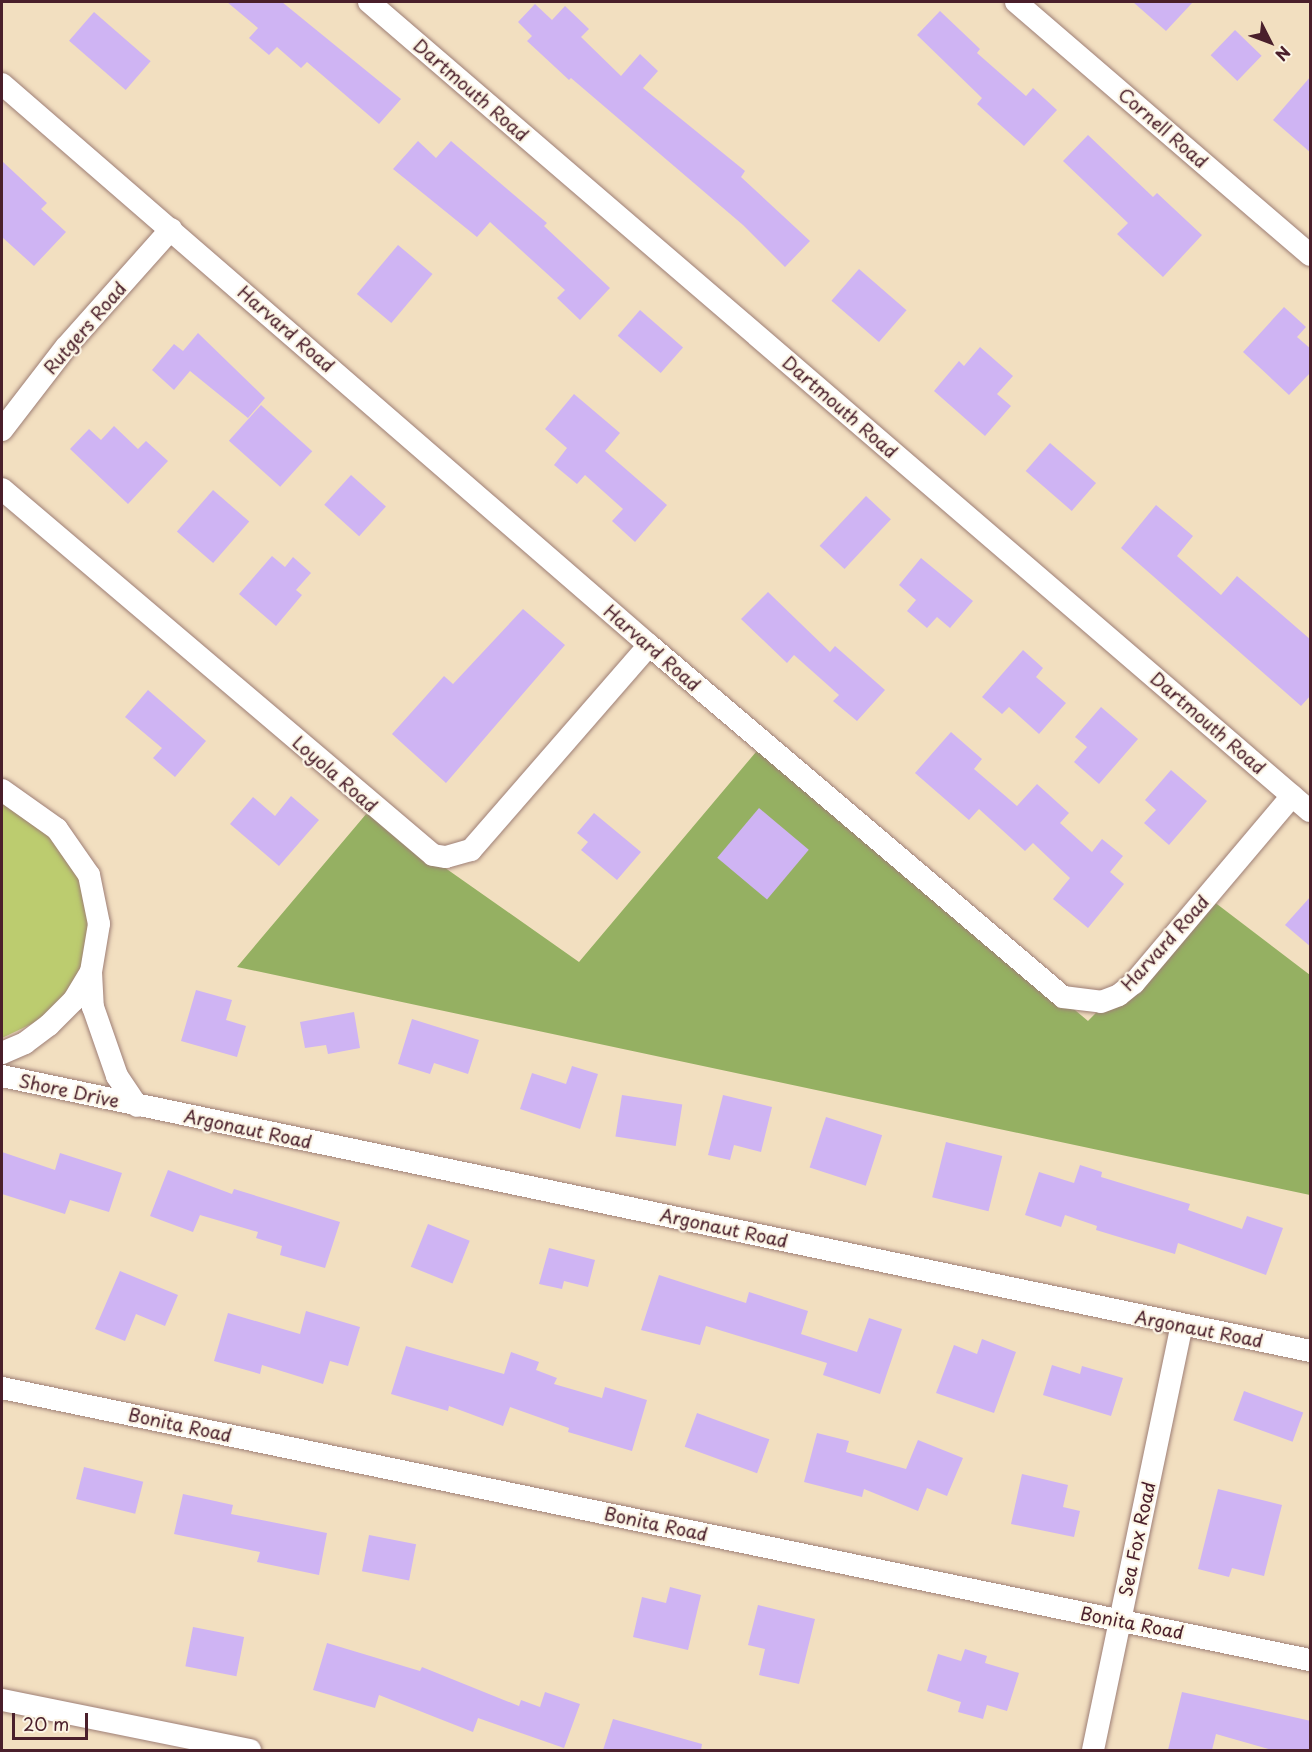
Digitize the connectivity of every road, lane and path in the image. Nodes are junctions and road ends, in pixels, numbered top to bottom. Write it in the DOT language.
graph roads {
  1 [pos="369,2"];
  2 [pos="1016,2"];
  3 [pos="2,84"];
  4 [pos="171,229"];
  5 [pos="1311,255"];
  6 [pos="2,430"];
  7 [pos="2,489"];
  8 [pos="649,645"];
  9 [pos="2,790"];
  10 [pos="1292,796"];
  11 [pos="1311,811"];
  12 [pos="91,972"];
  13 [pos="2,1053"];
  14 [pos="2,1077"];
  15 [pos="137,1106"];
  16 [pos="1181,1327"];
  17 [pos="1311,1351"];
  18 [pos="2,1388"];
  19 [pos="1119,1621"];
  20 [pos="1311,1660"];
  21 [pos="2,1700"];
  22 [pos="250,1750"];
  23 [pos="1093,1750"];
  1 -- 10 [label="street, Dartmouth Road"];
  2 -- 5 [label="street, Cornell Road"];
  3 -- 4 [label="street, Harvard Road"];
  4 -- 6 [label="street, Rutgers Road"];
  4 -- 8 [label="street, Harvard Road"];
  7 -- 8 [label="street, Loyola Road"];
  8 -- 10 [label="street, Harvard Road"];
  9 -- 12 [label="street, Shore Drive"];
  10 -- 11 [label="street, Dartmouth Road"];
  12 -- 13 [label="street, Shore Drive"];
  12 -- 15 [label="street, Shore Drive"];
  14 -- 15 [label="street, Shore Drive"];
  15 -- 16 [label="street, Argonaut Road"];
  16 -- 17 [label="street, Argonaut Road"];
  16 -- 19 [label="street, Sea Fox Road"];
  18 -- 19 [label="street, Bonita Road"];
  19 -- 20 [label="street, Bonita Road"];
  19 -- 23 [label="street, Sea Fox Road"];
  21 -- 22 [label="street"];
}
